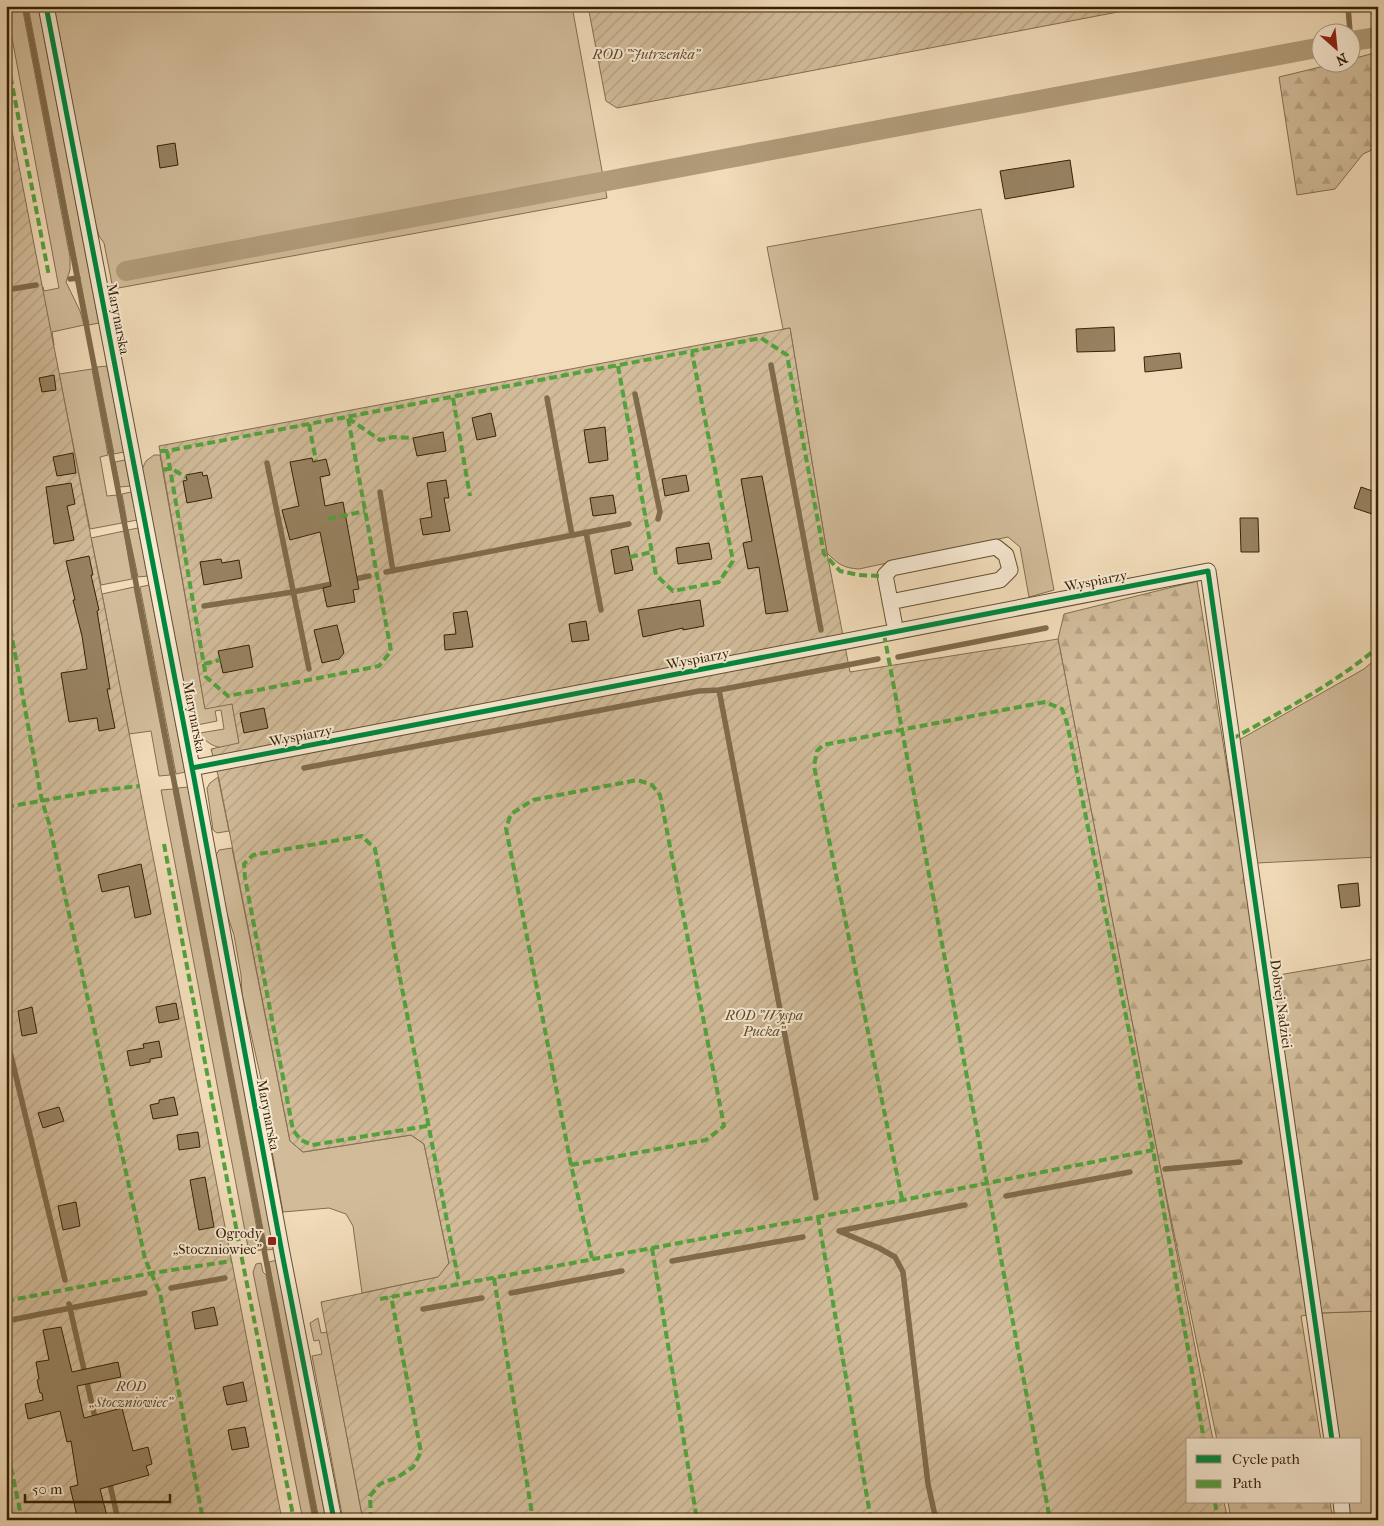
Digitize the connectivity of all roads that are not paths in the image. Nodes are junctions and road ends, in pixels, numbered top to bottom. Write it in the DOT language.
graph roads {
  1 [pos="46,6"];
  2 [pos="1208,571"];
  3 [pos="890,602"];
  4 [pos="894,622"];
  5 [pos="192,768"];
  6 [pos="1332,1438"];
  7 [pos="1341,1504"];
  8 [pos="334,1520"];
  9 [pos="1344,1520"];
  1 -- 5 [label="street, Marynarska"];
  2 -- 5 [label="street, Wyspiarzy"];
  2 -- 6 [label="street, Dobrej Nadziei"];
  3 -- 3 [label="street"];
  3 -- 4 [label="street"];
  5 -- 8 [label="street, Marynarska"];
  7 -- 9 [label="street"];
}
